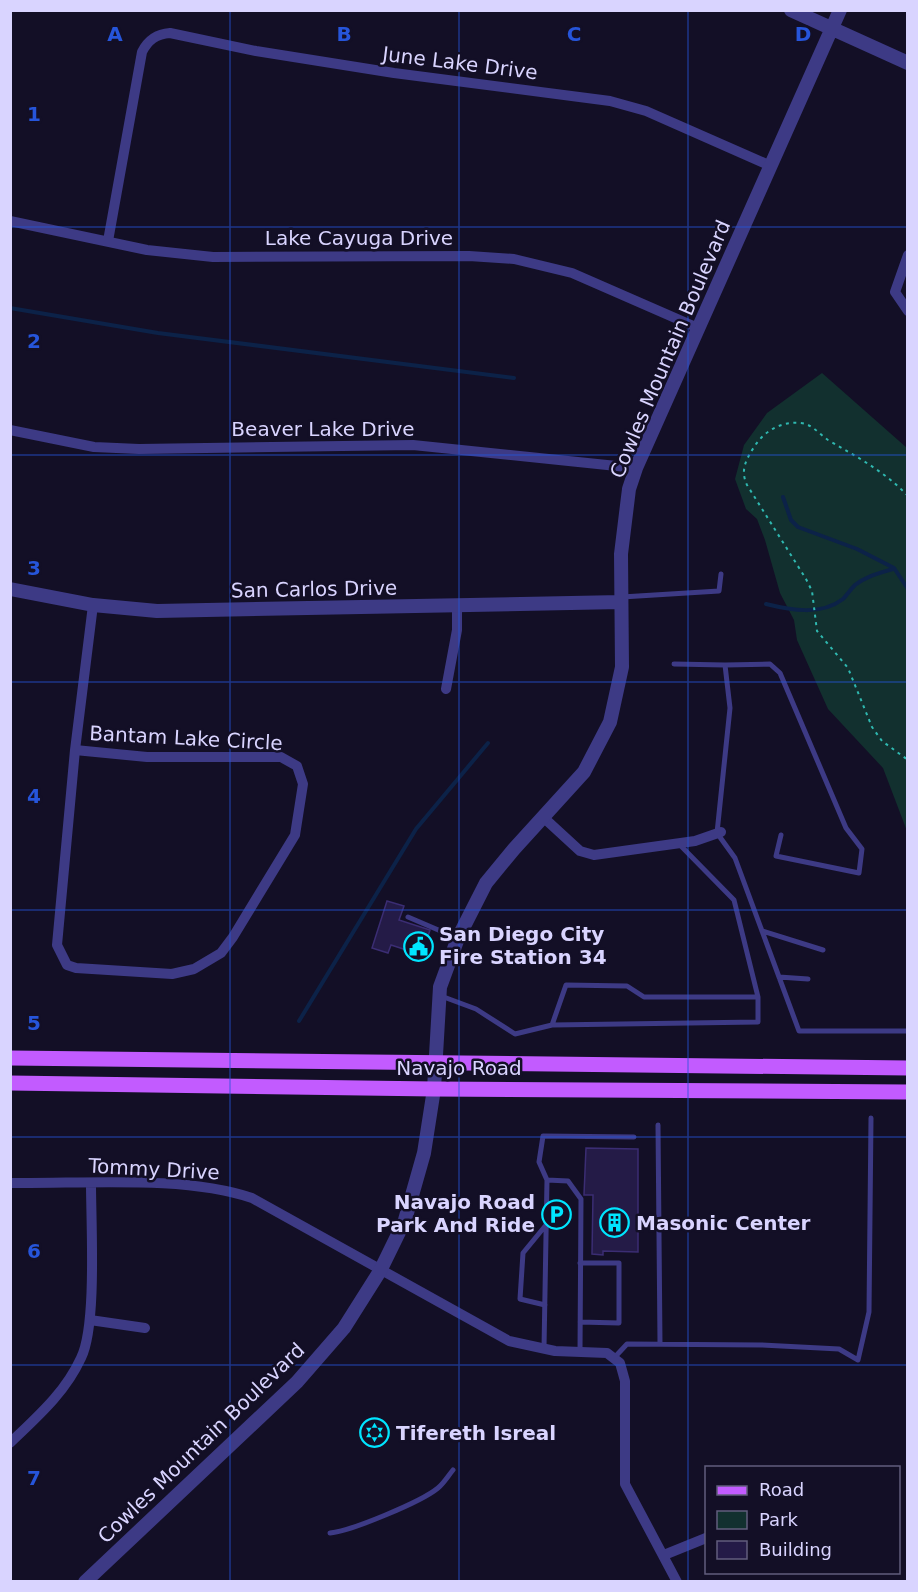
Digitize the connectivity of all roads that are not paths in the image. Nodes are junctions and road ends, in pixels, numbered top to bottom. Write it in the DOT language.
graph roads {
  1 [pos="791,10"];
  2 [pos="840,10"];
  3 [pos="831,28"];
  4 [pos="908,63"];
  5 [pos="771,166"];
  6 [pos="10,221"];
  7 [pos="108,241"];
  8 [pos="908,255"];
  9 [pos="907,310"];
  10 [pos="698,328"];
  11 [pos="10,430"];
  12 [pos="636,468"];
  13 [pos="721,574"];
  14 [pos="10,589"];
  15 [pos="621,600"];
  16 [pos="93,606"];
  17 [pos="457,606"];
  18 [pos="674,664"];
  19 [pos="725,665"];
  20 [pos="446,689"];
  21 [pos="75,750"];
  22 [pos="543,817"];
  23 [pos="719,832"];
  24 [pos="780,835"];
  25 [pos="678,844"];
  26 [pos="408,918"];
  27 [pos="762,931"];
  28 [pos="458,938"];
  29 [pos="824,950"];
  30 [pos="779,977"];
  31 [pos="808,979"];
  32 [pos="440,995"];
  33 [pos="758,997"];
  34 [pos="552,1025"];
  35 [pos="908,1031"];
  36 [pos="10,1058"];
  37 [pos="435,1063"];
  38 [pos="908,1068"];
  39 [pos="10,1083"];
  40 [pos="434,1089"];
  41 [pos="908,1092"];
  42 [pos="871,1118"];
  43 [pos="658,1125"];
  44 [pos="634,1137"];
  45 [pos="547,1180"];
  46 [pos="10,1183"];
  47 [pos="91,1184"];
  48 [pos="546,1226"];
  49 [pos="580,1263"];
  50 [pos="380,1271"];
  51 [pos="545,1305"];
  52 [pos="90,1320"];
  53 [pos="580,1322"];
  54 [pos="145,1328"];
  55 [pos="660,1343"];
  56 [pos="544,1350"];
  57 [pos="580,1352"];
  58 [pos="614,1358"];
  59 [pos="10,1443"];
  60 [pos="453,1470"];
  61 [pos="330,1533"];
  62 [pos="705,1538"];
  63 [pos="664,1555"];
  64 [pos="85,1581"];
  65 [pos="677,1581"];
  1 -- 3 [label="street"];
  2 -- 3 [label="street, Cowles Mountain Boulevard"];
  3 -- 4 [label="street"];
  3 -- 5 [label="street, Cowles Mountain Boulevard"];
  5 -- 7 [label="street, June Lake Drive"];
  5 -- 10 [label="street, Cowles Mountain Boulevard"];
  6 -- 7 [label="street, Lake Cayuga Drive"];
  7 -- 10 [label="street, Lake Cayuga Drive"];
  8 -- 9 [label="street"];
  10 -- 12 [label="street, Cowles Mountain Boulevard"];
  11 -- 12 [label="street, Beaver Lake Drive"];
  12 -- 15 [label="street, Cowles Mountain Boulevard"];
  13 -- 15 [label="lane"];
  14 -- 16 [label="street, San Carlos Drive"];
  15 -- 17 [label="street, San Carlos Drive"];
  15 -- 22 [label="street, Cowles Mountain Boulevard"];
  16 -- 17 [label="street, San Carlos Drive"];
  16 -- 21 [label="street"];
  17 -- 20 [label="street"];
  18 -- 19 [label="lane"];
  19 -- 23 [label="lane"];
  19 -- 24 [label="lane"];
  21 -- 21 [label="street, Bantam Lake Circle"];
  22 -- 25 [label="street"];
  22 -- 28 [label="street, Cowles Mountain Boulevard"];
  23 -- 25 [label="street"];
  23 -- 27 [label="lane"];
  25 -- 33 [label="lane"];
  26 -- 28 [label="lane"];
  27 -- 29 [label="lane"];
  27 -- 30 [label="lane"];
  28 -- 32 [label="street, Cowles Mountain Boulevard"];
  30 -- 31 [label="lane"];
  30 -- 35 [label="lane"];
  32 -- 34 [label="lane"];
  32 -- 37 [label="street, Cowles Mountain Boulevard"];
  33 -- 34 [label="lane"];
  33 -- 34 [label="lane"];
  36 -- 37 [label="main road, Navajo Road"];
  37 -- 38 [label="main road, Navajo Road"];
  37 -- 40 [label="street, Cowles Mountain Boulevard"];
  39 -- 40 [label="main road, Navajo Road"];
  40 -- 41 [label="main road, Navajo Road"];
  40 -- 50 [label="street, Cowles Mountain Boulevard"];
  42 -- 55 [label="lane"];
  43 -- 55 [label="lane"];
  44 -- 45 [label="lane"];
  45 -- 48 [label="lane"];
  45 -- 49 [label="lane"];
  46 -- 47 [label="street, Tommy Drive"];
  47 -- 50 [label="street, Tommy Drive"];
  47 -- 52 [label="street"];
  48 -- 51 [label="lane"];
  48 -- 51 [label="lane"];
  49 -- 53 [label="lane"];
  49 -- 53 [label="lane"];
  50 -- 56 [label="street, Tommy Drive"];
  50 -- 64 [label="street, Cowles Mountain Boulevard"];
  51 -- 56 [label="lane"];
  52 -- 54 [label="street"];
  52 -- 59 [label="street"];
  53 -- 57 [label="lane"];
  55 -- 58 [label="lane"];
  56 -- 57 [label="street, Tommy Drive"];
  57 -- 58 [label="street, Tommy Drive"];
  58 -- 63 [label="street"];
  60 -- 61 [label="lane"];
  62 -- 63 [label="street"];
  63 -- 65 [label="street"];
}
